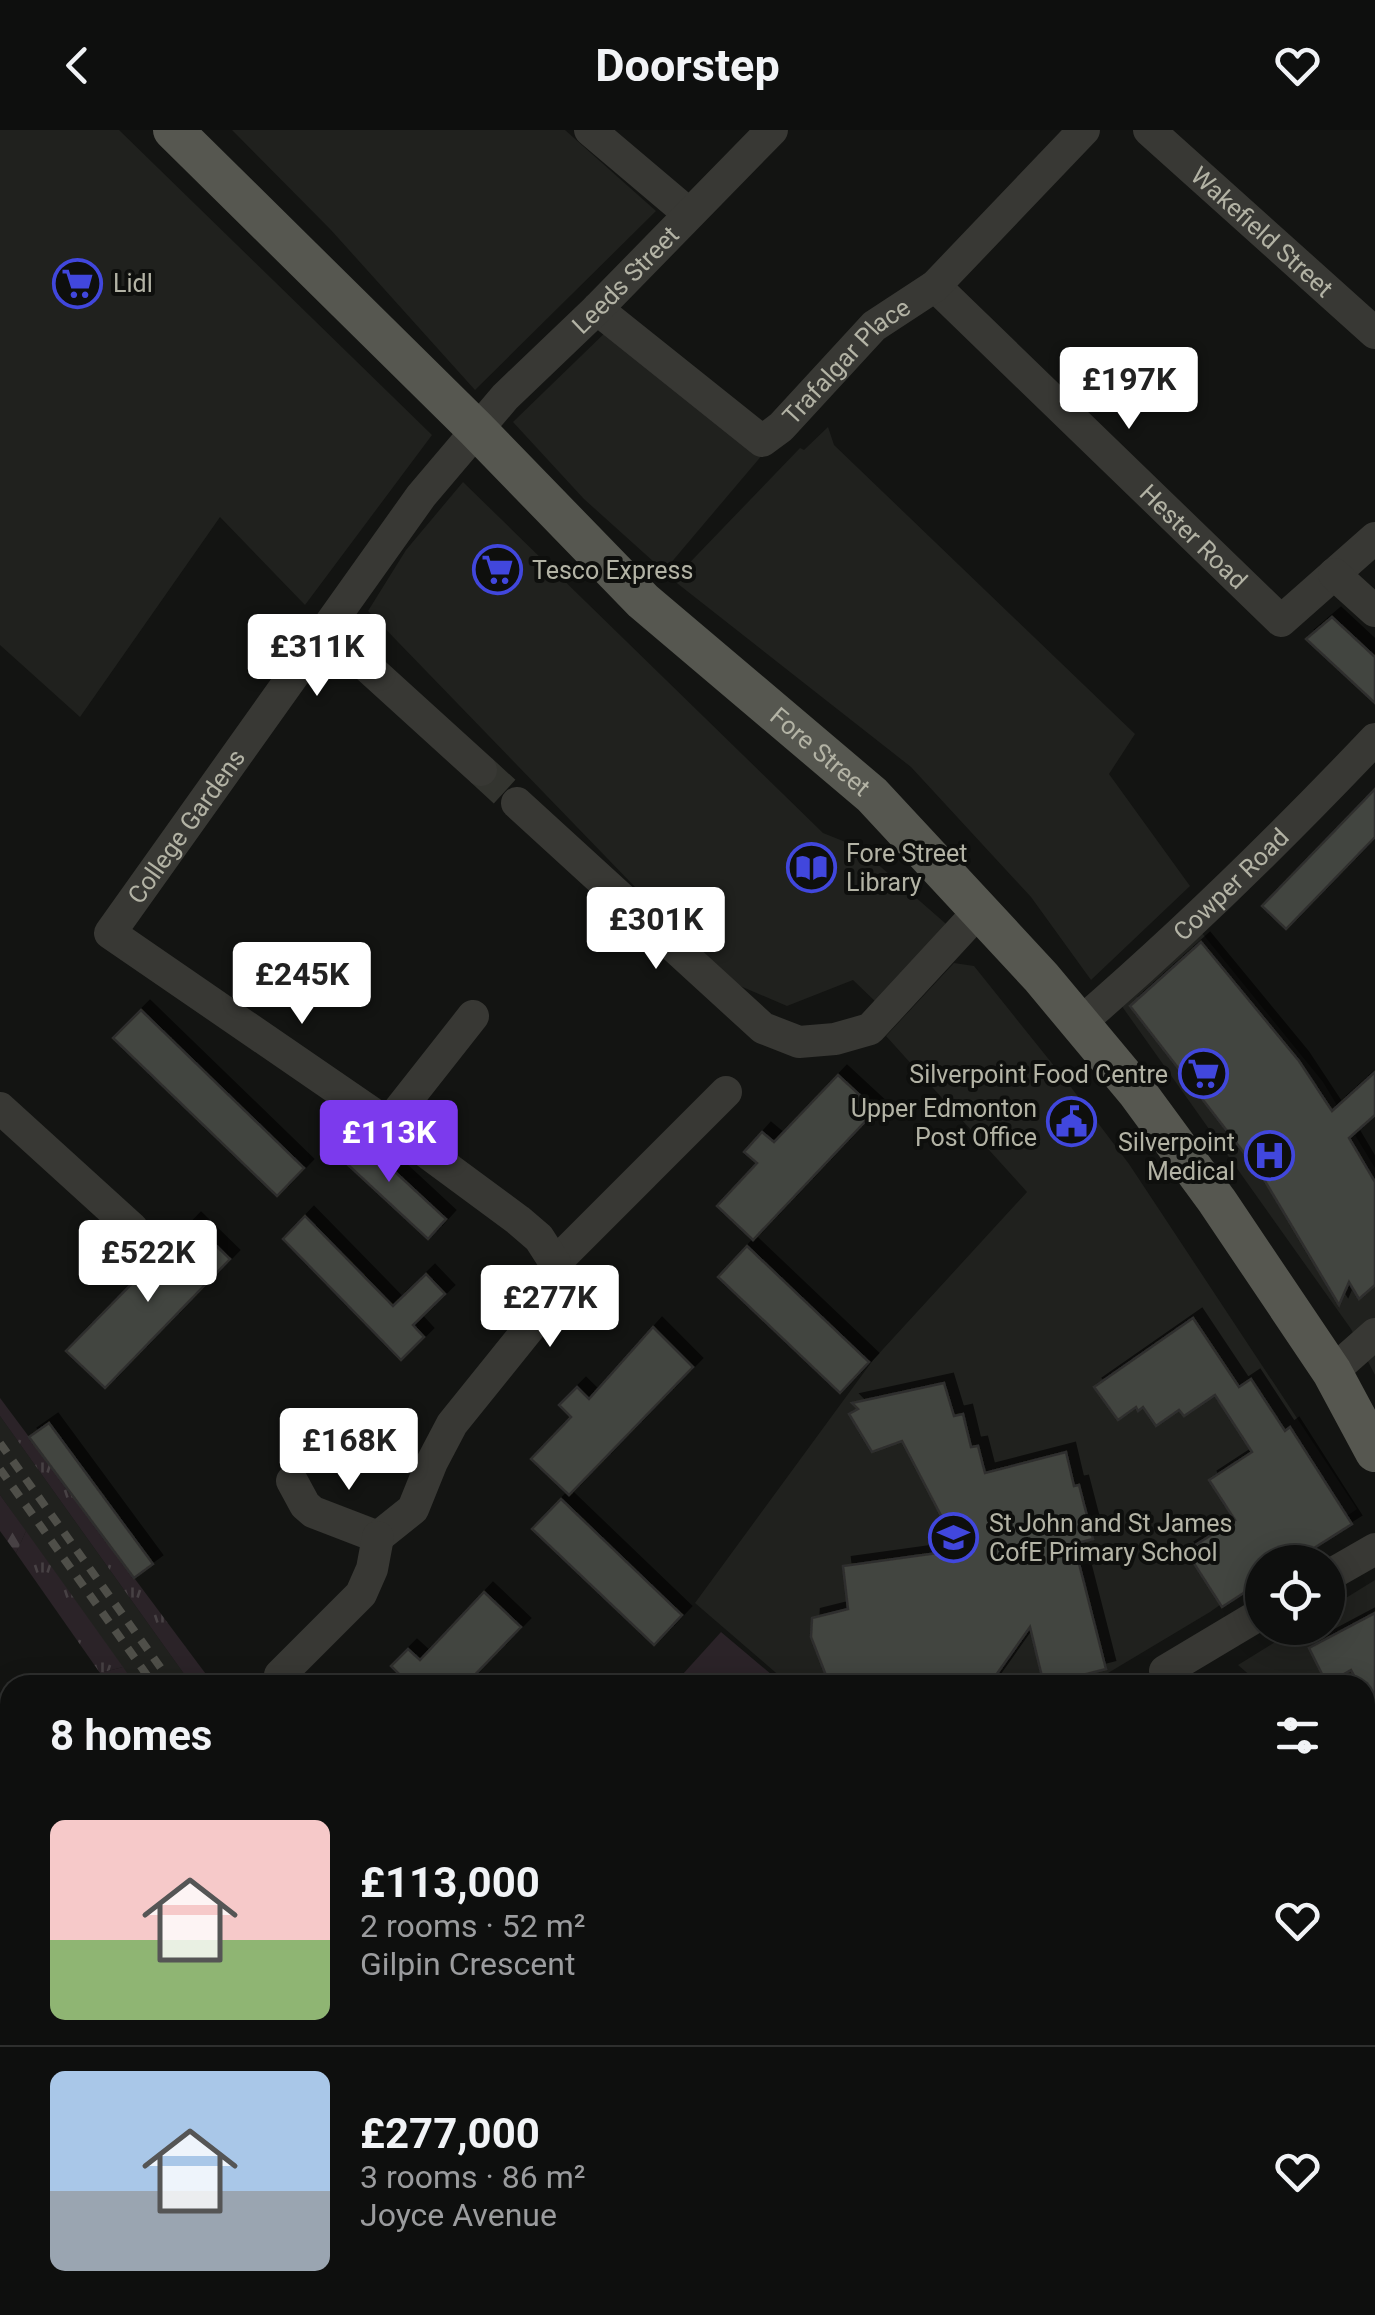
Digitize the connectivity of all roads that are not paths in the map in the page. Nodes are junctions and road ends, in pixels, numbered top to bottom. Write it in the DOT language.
graph roads {
  1 [pos="173,130"];
  2 [pos="590,130"];
  3 [pos="772,130"];
  4 [pos="1084,130"];
  5 [pos="1149,130"];
  6 [pos="688,213"];
  7 [pos="935,286"];
  8 [pos="596,309"];
  9 [pos="1375,333"];
  10 [pos="476,429"];
  11 [pos="1375,538"];
  12 [pos="1334,574"];
  13 [pos="1375,611"];
  14 [pos="328,631"];
  15 [pos="1375,740"];
  16 [pos="481,770"];
  17 [pos="516,803"];
  18 [pos="978,912"];
  19 [pos="472,1016"];
  20 [pos="1080,1023"];
  21 [pos="726,1092"];
  22 [pos="0,1108"];
  23 [pos="388,1124"];
  24 [pos="132,1228"];
  25 [pos="554,1263"];
  26 [pos="1375,1334"];
  27 [pos="1332,1372"];
  28 [pos="1375,1452"];
  29 [pos="292,1481"];
  30 [pos="378,1537"];
  31 [pos="1375,1548"];
  32 [pos="1345,1566"];
  33 [pos="1245,1624"];
  34 [pos="1166,1671"];
  35 [pos="281,1675"];
  1 -- 10 [label="main road, Fore Street"];
  2 -- 6 [label="street"];
  3 -- 6 [label="street, Leeds Street"];
  4 -- 7 [label="street, Trafalgar Place"];
  5 -- 9 [label="street, Wakefield Street"];
  6 -- 8 [label="street, Leeds Street"];
  7 -- 8 [label="street, Trafalgar Place"];
  7 -- 12 [label="street, Hester Road"];
  8 -- 10 [label="street, Leeds Street"];
  10 -- 14 [label="street, College Gardens"];
  10 -- 18 [label="main road, Fore Street"];
  11 -- 12 [label="street"];
  12 -- 13 [label="street"];
  14 -- 16 [label="street"];
  14 -- 23 [label="street, College Gardens"];
  15 -- 20 [label="street, Cowper Road"];
  17 -- 18 [label="street"];
  18 -- 20 [label="main road, Fore Street"];
  19 -- 23 [label="street"];
  20 -- 27 [label="main road, Fore Street"];
  21 -- 25 [label="street"];
  22 -- 24 [label="street"];
  23 -- 25 [label="street"];
  25 -- 30 [label="street"];
  26 -- 27 [label="street"];
  27 -- 28 [label="main road, Fore Street"];
  29 -- 30 [label="street"];
  30 -- 35 [label="street"];
  31 -- 32 [label="street"];
  33 -- 34 [label="street"];
}
